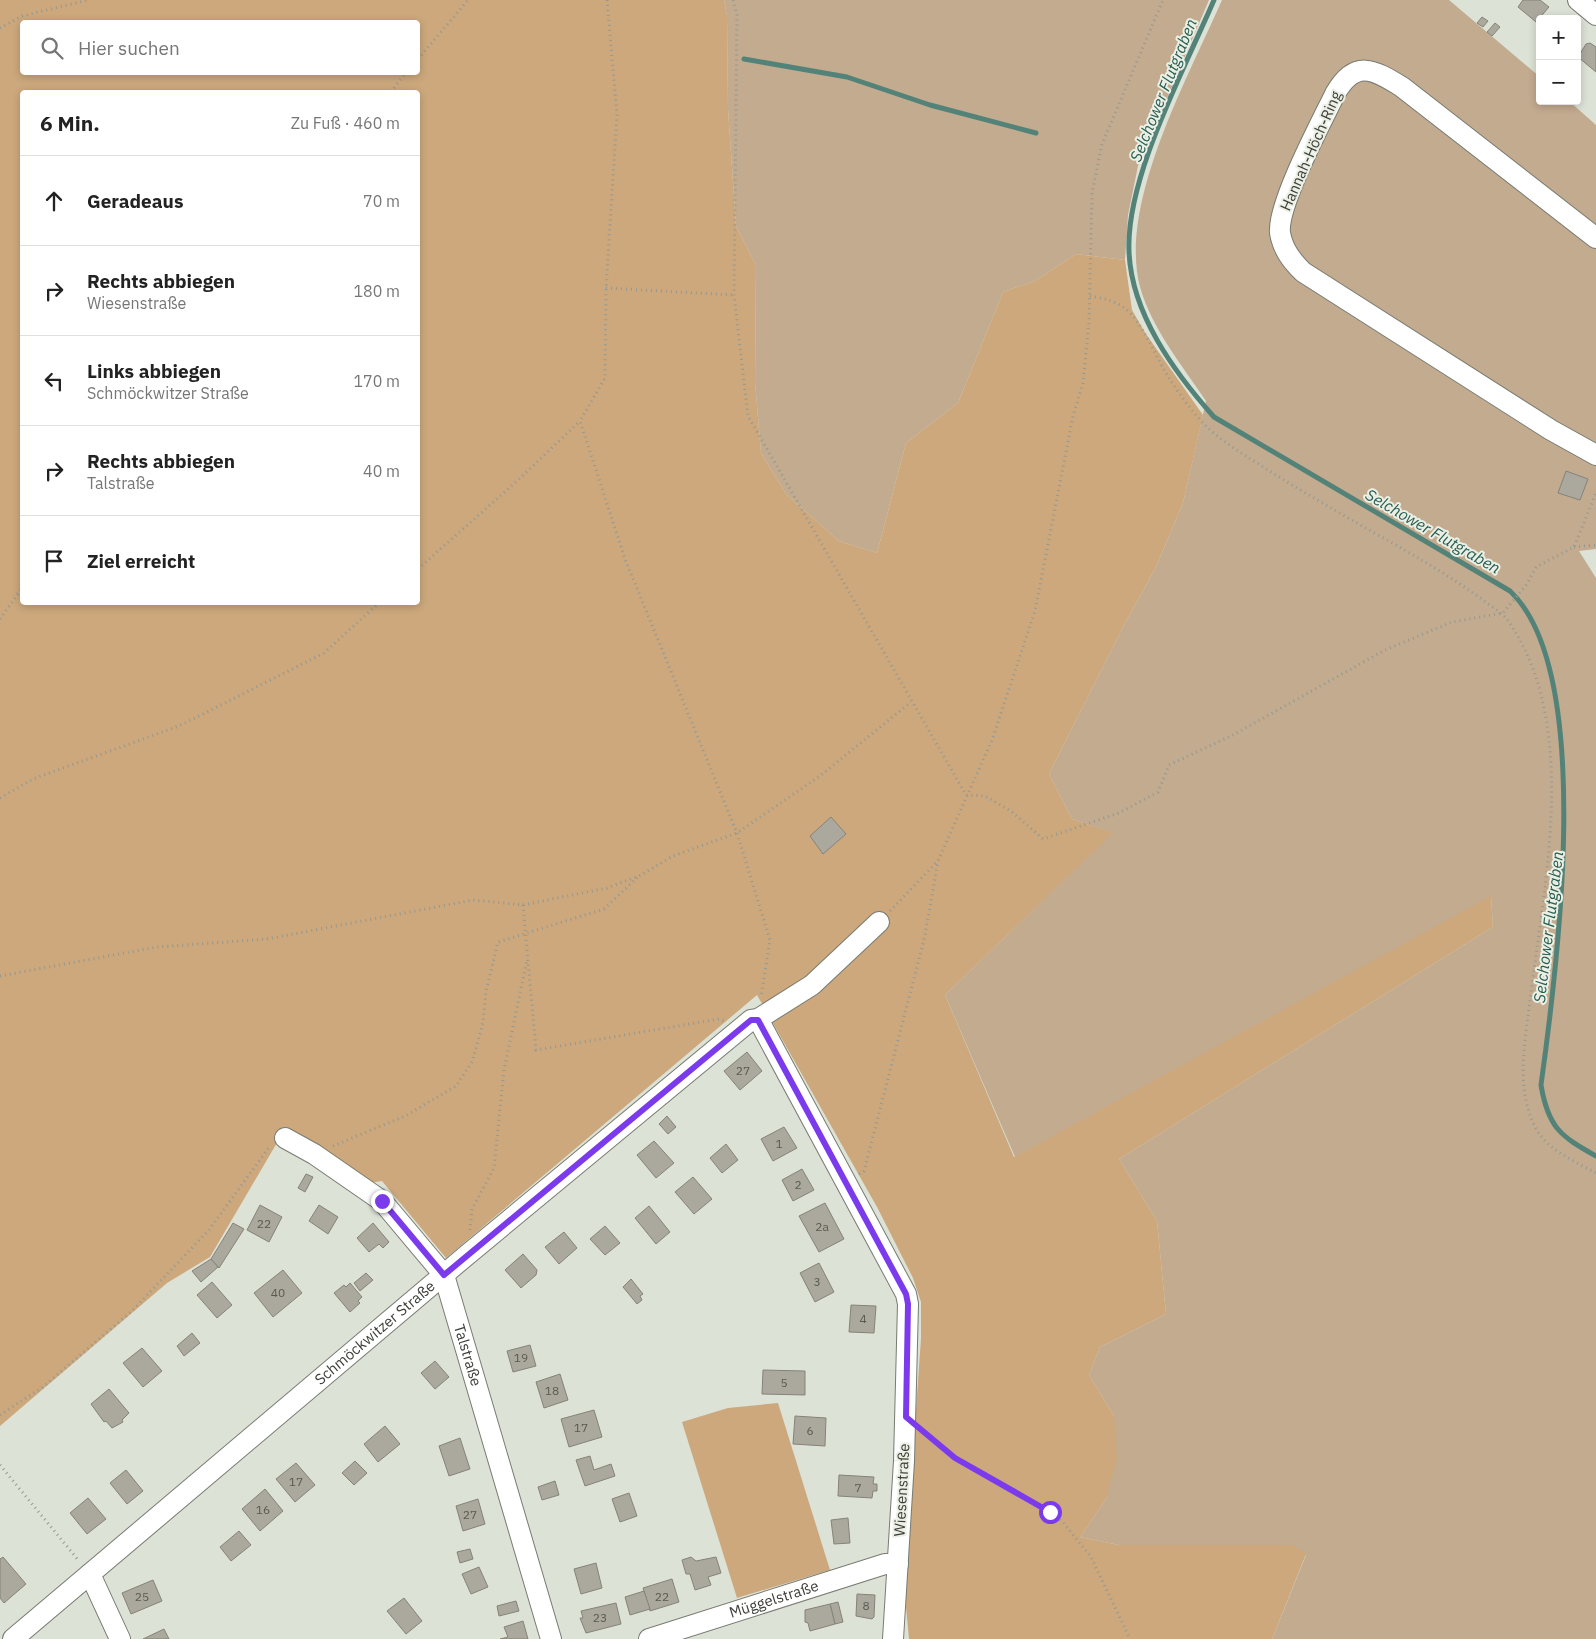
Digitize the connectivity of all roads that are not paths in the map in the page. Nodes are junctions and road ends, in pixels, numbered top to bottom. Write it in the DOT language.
graph roads {
  1 [pos="1578,0"];
  2 [pos="1596,15"];
  3 [pos="1596,238"];
  4 [pos="1596,455"];
  5 [pos="879,922"];
  6 [pos="750,1023"];
  7 [pos="285,1138"];
  8 [pos="444,1275"];
  9 [pos="898,1564"];
  10 [pos="90,1574"];
  11 [pos="13,1639"];
  12 [pos="120,1639"];
  13 [pos="551,1639"];
  14 [pos="649,1639"];
  15 [pos="893,1639"];
  1 -- 2 [label="street"];
  3 -- 4 [label="street, Hannah-Höch-Ring"];
  5 -- 6 [label="street, Schmöckwitzer Straße"];
  6 -- 8 [label="street, Schmöckwitzer Straße"];
  6 -- 9 [label="street, Wiesenstraße"];
  7 -- 8 [label="street, Talstraße"];
  8 -- 10 [label="street, Schmöckwitzer Straße"];
  8 -- 13 [label="street, Talstraße"];
  9 -- 14 [label="street, Müggelstraße"];
  9 -- 15 [label="street, Wiesenstraße"];
  10 -- 11 [label="street, Schmöckwitzer Straße"];
  10 -- 12 [label="street"];
}
